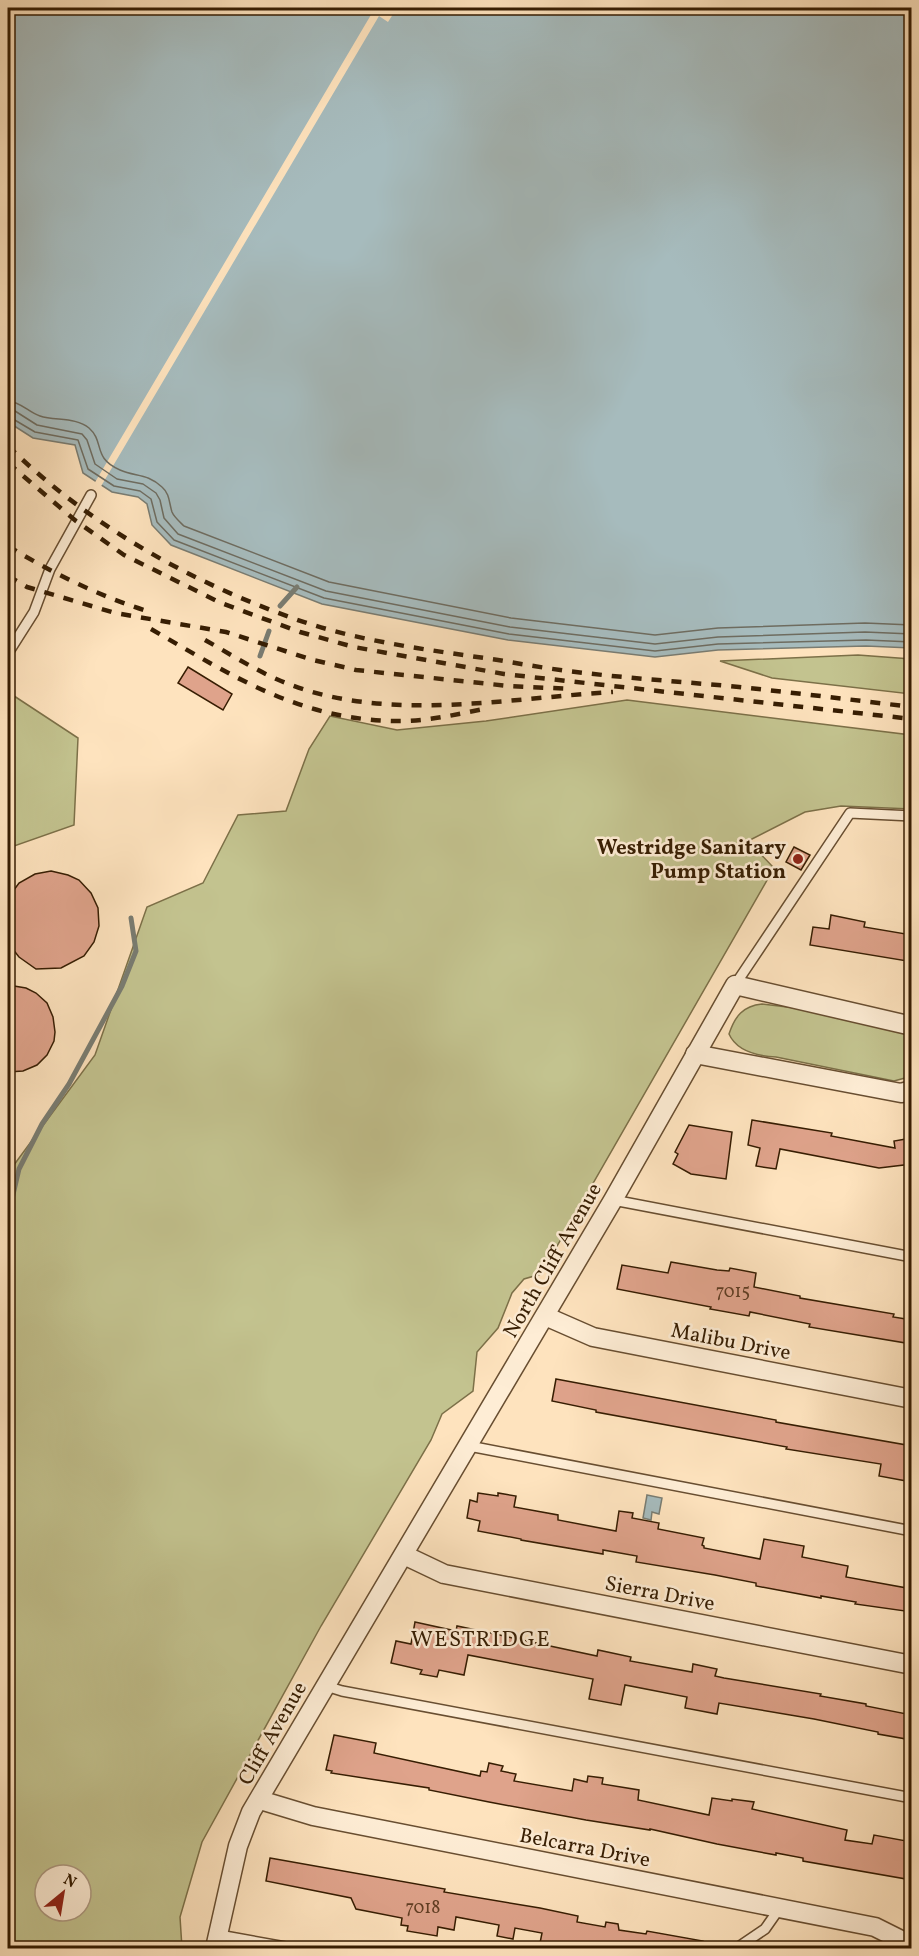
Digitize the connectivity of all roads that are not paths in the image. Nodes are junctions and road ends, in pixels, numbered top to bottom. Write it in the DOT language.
graph roads {
  1 [pos="91,495"];
  2 [pos="8,653"];
  3 [pos="912,816"];
  4 [pos="735,985"];
  5 [pos="912,1026"];
  6 [pos="695,1054"];
  7 [pos="912,1090"];
  8 [pos="613,1200"];
  9 [pos="912,1257"];
  10 [pos="545,1316"];
  11 [pos="912,1399"];
  12 [pos="469,1446"];
  13 [pos="912,1531"];
  14 [pos="404,1555"];
  15 [pos="912,1665"];
  16 [pos="326,1686"];
  17 [pos="912,1798"];
  18 [pos="260,1800"];
  19 [pos="779,1909"];
  20 [pos="901,1940"];
  21 [pos="217,1942"];
  22 [pos="291,1948"];
  23 [pos="737,1948"];
  1 -- 2 [label="lane"];
  3 -- 4 [label="lane"];
  4 -- 5 [label="street"];
  4 -- 6 [label="street, North Cliff Avenue"];
  6 -- 7 [label="street"];
  6 -- 8 [label="street, North Cliff Avenue"];
  8 -- 9 [label="lane"];
  8 -- 10 [label="street, North Cliff Avenue"];
  10 -- 11 [label="street, Malibu Drive"];
  10 -- 12 [label="street, North Cliff Avenue"];
  12 -- 13 [label="lane"];
  12 -- 14 [label="street, North Cliff Avenue"];
  14 -- 15 [label="street, Sierra Drive"];
  14 -- 16 [label="street, Cliff Avenue"];
  16 -- 17 [label="lane"];
  16 -- 18 [label="street, Cliff Avenue"];
  18 -- 19 [label="street, Belcarra Drive"];
  18 -- 21 [label="street, Cliff Avenue"];
  19 -- 20 [label="street, Belcarra Drive"];
  19 -- 23 [label="lane"];
  21 -- 22 [label="lane"];
}
